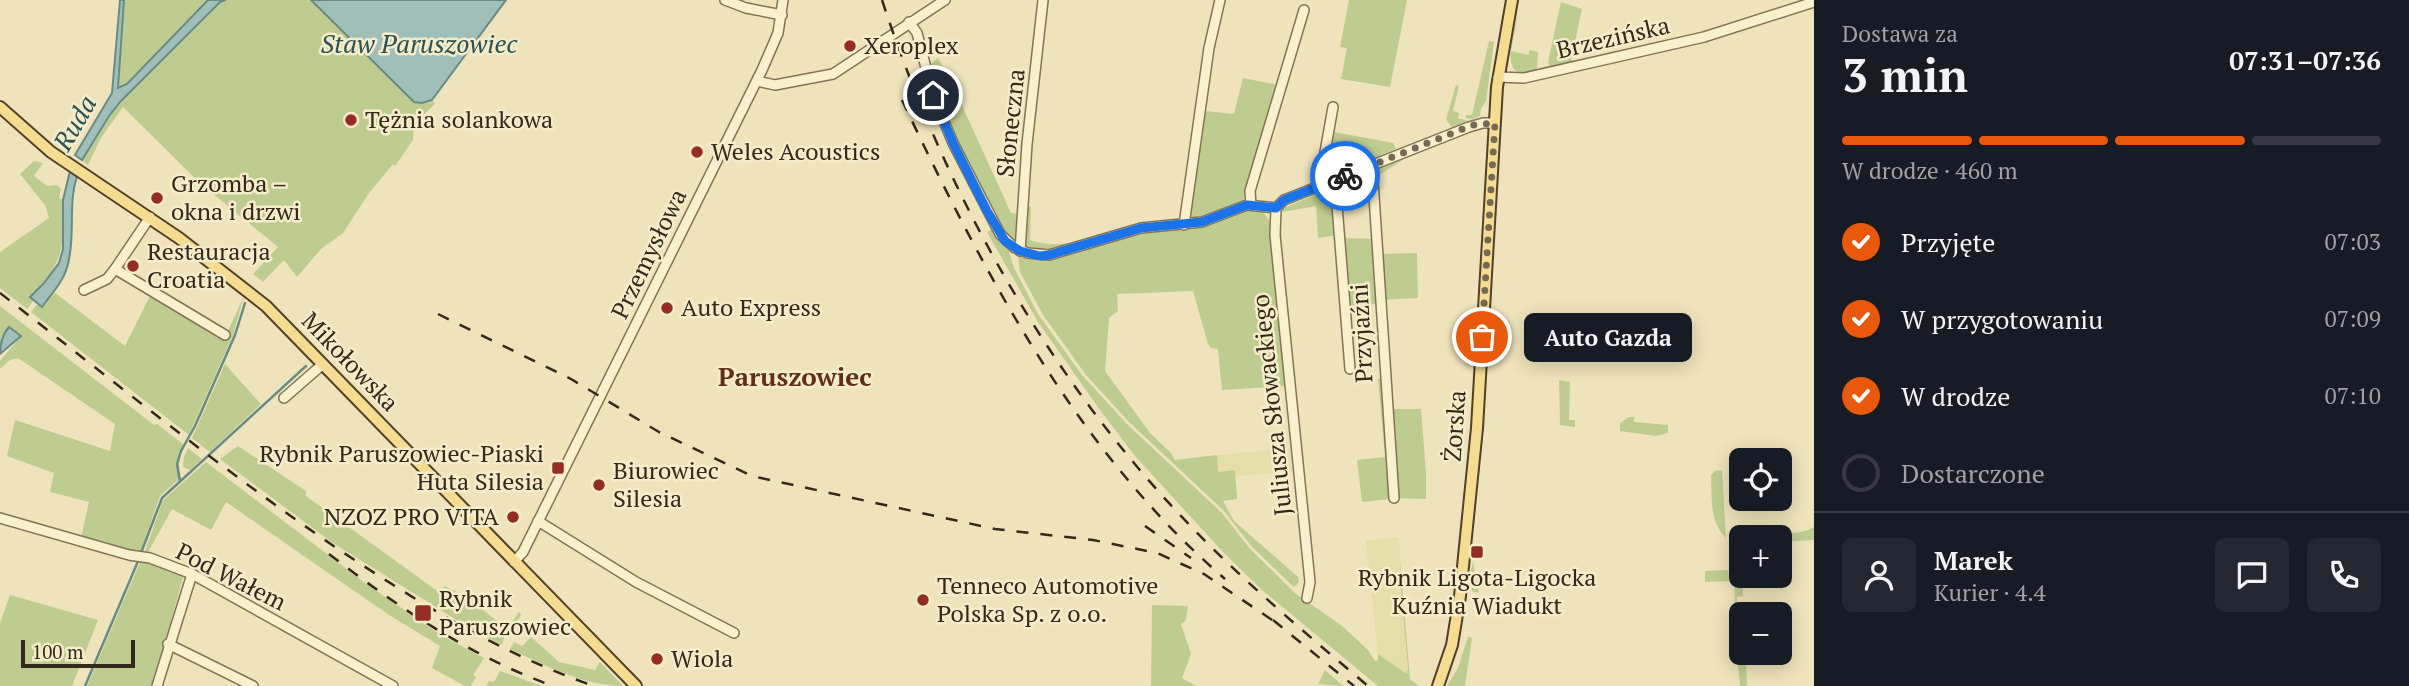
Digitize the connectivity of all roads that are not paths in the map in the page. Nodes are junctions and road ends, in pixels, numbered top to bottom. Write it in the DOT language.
graph roads {
  1 [pos="725,0"];
  2 [pos="783,0"];
  3 [pos="945,0"];
  4 [pos="1042,0"];
  5 [pos="1220,0"];
  6 [pos="1512,0"];
  7 [pos="1814,2"];
  8 [pos="1304,10"];
  9 [pos="782,15"];
  10 [pos="909,22"];
  11 [pos="1498,77"];
  12 [pos="757,81"];
  13 [pos="0,107"];
  14 [pos="1333,107"];
  15 [pos="1495,123"];
  16 [pos="1372,166"];
  17 [pos="1335,180"];
  18 [pos="1319,186"];
  19 [pos="1251,205"];
  20 [pos="1276,208"];
  21 [pos="150,218"];
  22 [pos="1184,225"];
  23 [pos="1017,250"];
  24 [pos="115,270"];
  25 [pos="84,290"];
  26 [pos="225,335"];
  27 [pos="323,363"];
  28 [pos="1350,369"];
  29 [pos="284,398"];
  30 [pos="1394,498"];
  31 [pos="0,518"];
  32 [pos="538,521"];
  33 [pos="514,562"];
  34 [pos="191,574"];
  35 [pos="1307,598"];
  36 [pos="734,633"];
  37 [pos="168,644"];
  38 [pos="157,686"];
  39 [pos="253,686"];
  40 [pos="393,686"];
  41 [pos="636,686"];
  42 [pos="1438,686"];
  1 -- 9 [label="street"];
  2 -- 9 [label="street, Przemysłowa"];
  3 -- 10 [label="street"];
  4 -- 23 [label="street, Słoneczna"];
  5 -- 22 [label="street"];
  6 -- 11 [label="main road, Żorska"];
  7 -- 11 [label="street, Brzezińska"];
  8 -- 19 [label="street"];
  9 -- 12 [label="street, Przemysłowa"];
  10 -- 12 [label="street"];
  10 -- 23 [label="street"];
  11 -- 15 [label="main road, Żorska"];
  12 -- 32 [label="street, Przemysłowa"];
  13 -- 21 [label="main road, Mikołowska"];
  14 -- 18 [label="street"];
  15 -- 16 [label="street"];
  15 -- 42 [label="main road, Żorska"];
  16 -- 17 [label="street"];
  16 -- 30 [label="street, Przyjaźni"];
  17 -- 18 [label="street"];
  17 -- 28 [label="street, Przyjaźni"];
  18 -- 20 [label="street"];
  19 -- 20 [label="street"];
  19 -- 22 [label="street"];
  20 -- 35 [label="street, Juliusza Słowackiego"];
  21 -- 24 [label="street"];
  21 -- 27 [label="main road, Mikołowska"];
  22 -- 23 [label="street"];
  24 -- 25 [label="street"];
  24 -- 26 [label="street"];
  27 -- 29 [label="street"];
  27 -- 33 [label="main road, Mikołowska"];
  31 -- 34 [label="street, Pod Wałem"];
  32 -- 33 [label="street, Przemysłowa"];
  32 -- 36 [label="street"];
  33 -- 41 [label="main road, Mikołowska"];
  34 -- 37 [label="street"];
  34 -- 40 [label="street, Pod Wałem"];
  37 -- 38 [label="street"];
  37 -- 39 [label="street"];
}
